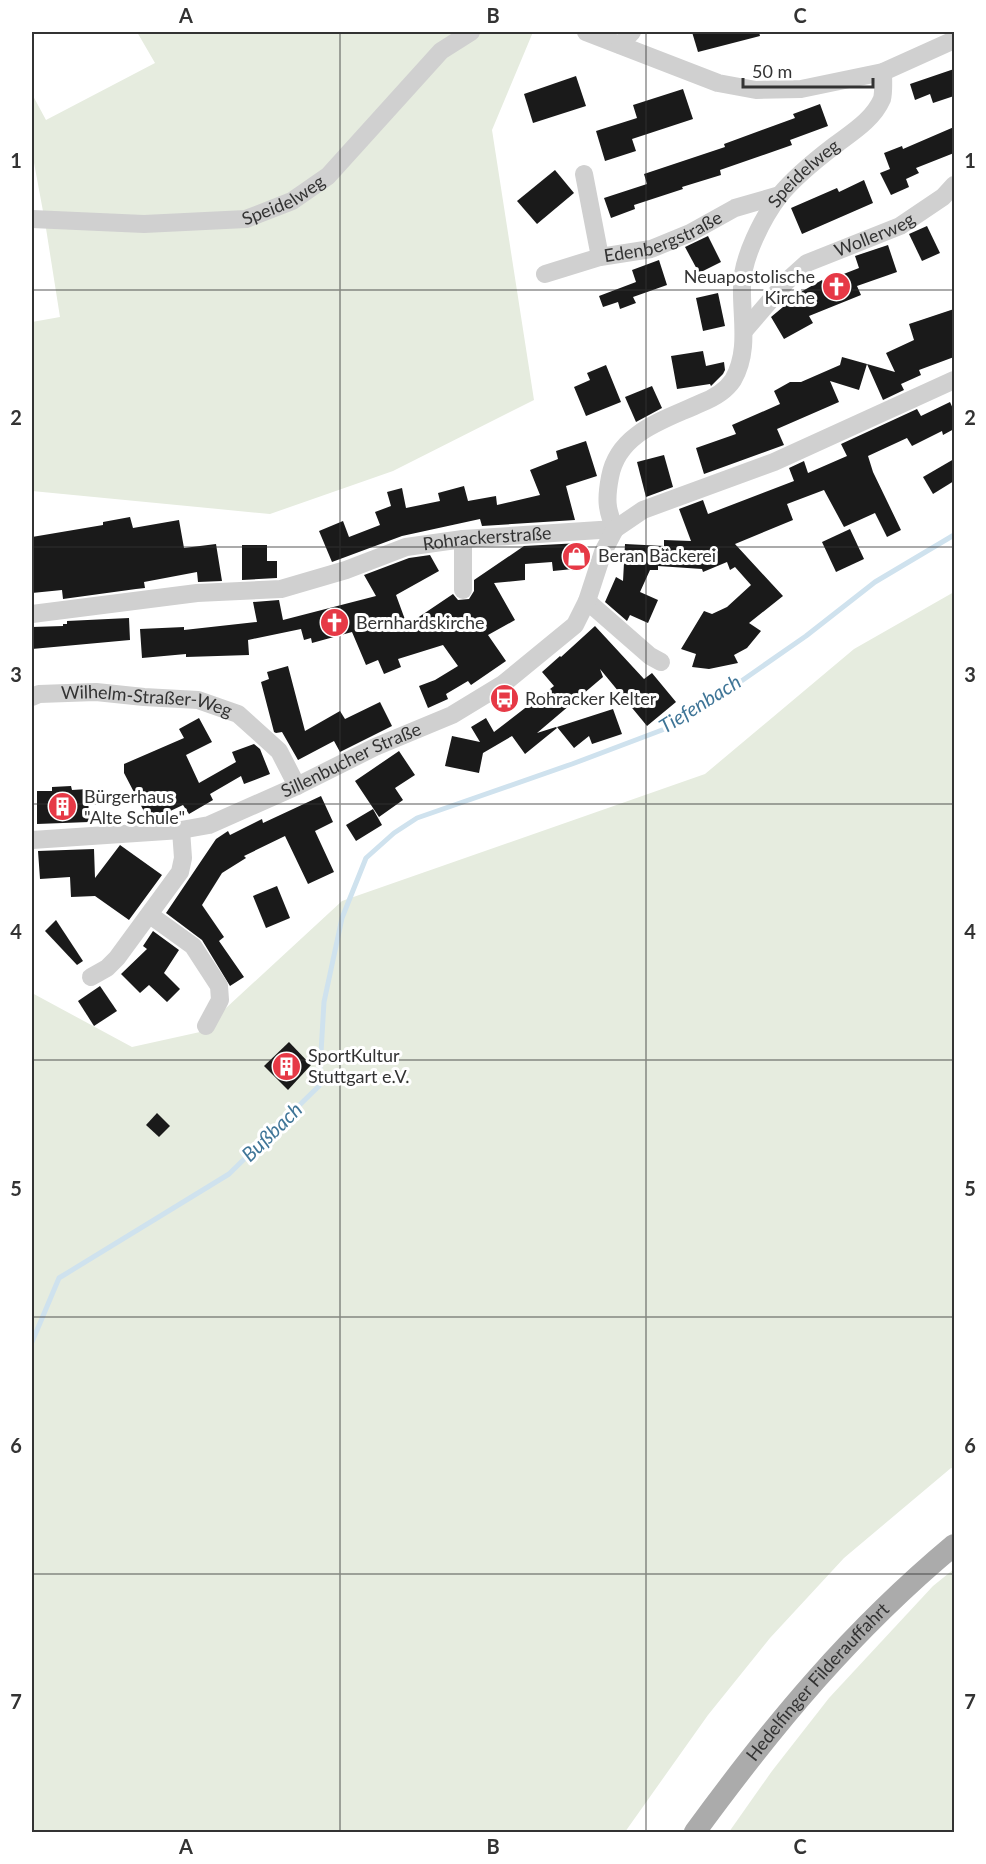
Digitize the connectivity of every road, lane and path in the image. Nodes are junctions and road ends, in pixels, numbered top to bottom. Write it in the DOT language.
graph roads {
  1 [pos="471,32"];
  2 [pos="586,32"];
  3 [pos="626,38"];
  4 [pos="954,40"];
  5 [pos="883,72"];
  6 [pos="584,174"];
  7 [pos="954,185"];
  8 [pos="780,195"];
  9 [pos="32,219"];
  10 [pos="600,257"];
  11 [pos="545,274"];
  12 [pos="744,331"];
  13 [pos="954,380"];
  14 [pos="615,529"];
  15 [pos="463,539"];
  16 [pos="463,590"];
  17 [pos="587,601"];
  18 [pos="32,614"];
  19 [pos="661,662"];
  20 [pos="32,697"];
  21 [pos="297,786"];
  22 [pos="181,830"];
  23 [pos="32,840"];
  24 [pos="150,915"];
  25 [pos="91,977"];
  26 [pos="206,1026"];
  27 [pos="954,1545"];
  28 [pos="695,1833"];
  1 -- 9 [label="street, Speidelweg"];
  2 -- 3 [label="street"];
  3 -- 5 [label="street"];
  4 -- 5 [label="street"];
  5 -- 8 [label="street, Speidelweg"];
  6 -- 10 [label="street"];
  7 -- 12 [label="street, Wollerweg"];
  8 -- 10 [label="street, Edenbergstraße"];
  8 -- 12 [label="street, Speidelweg"];
  10 -- 11 [label="street, Edenbergstraße"];
  12 -- 14 [label="street, Speidelweg"];
  13 -- 14 [label="street"];
  14 -- 15 [label="street, Rohrackerstraße"];
  14 -- 17 [label="street, Sillenbucher Straße"];
  15 -- 16 [label="street"];
  15 -- 18 [label="street, Rohrackerstraße"];
  17 -- 19 [label="street"];
  17 -- 21 [label="street, Sillenbucher Straße"];
  20 -- 21 [label="street, Wilhelm-Straßer-Weg"];
  21 -- 22 [label="street, Sillenbucher Straße"];
  22 -- 23 [label="street, Sillenbucher Straße"];
  22 -- 24 [label="street"];
  24 -- 25 [label="street"];
  24 -- 26 [label="street"];
  27 -- 28 [label="main road, Hedelfinger Filderauffahrt"];
}
